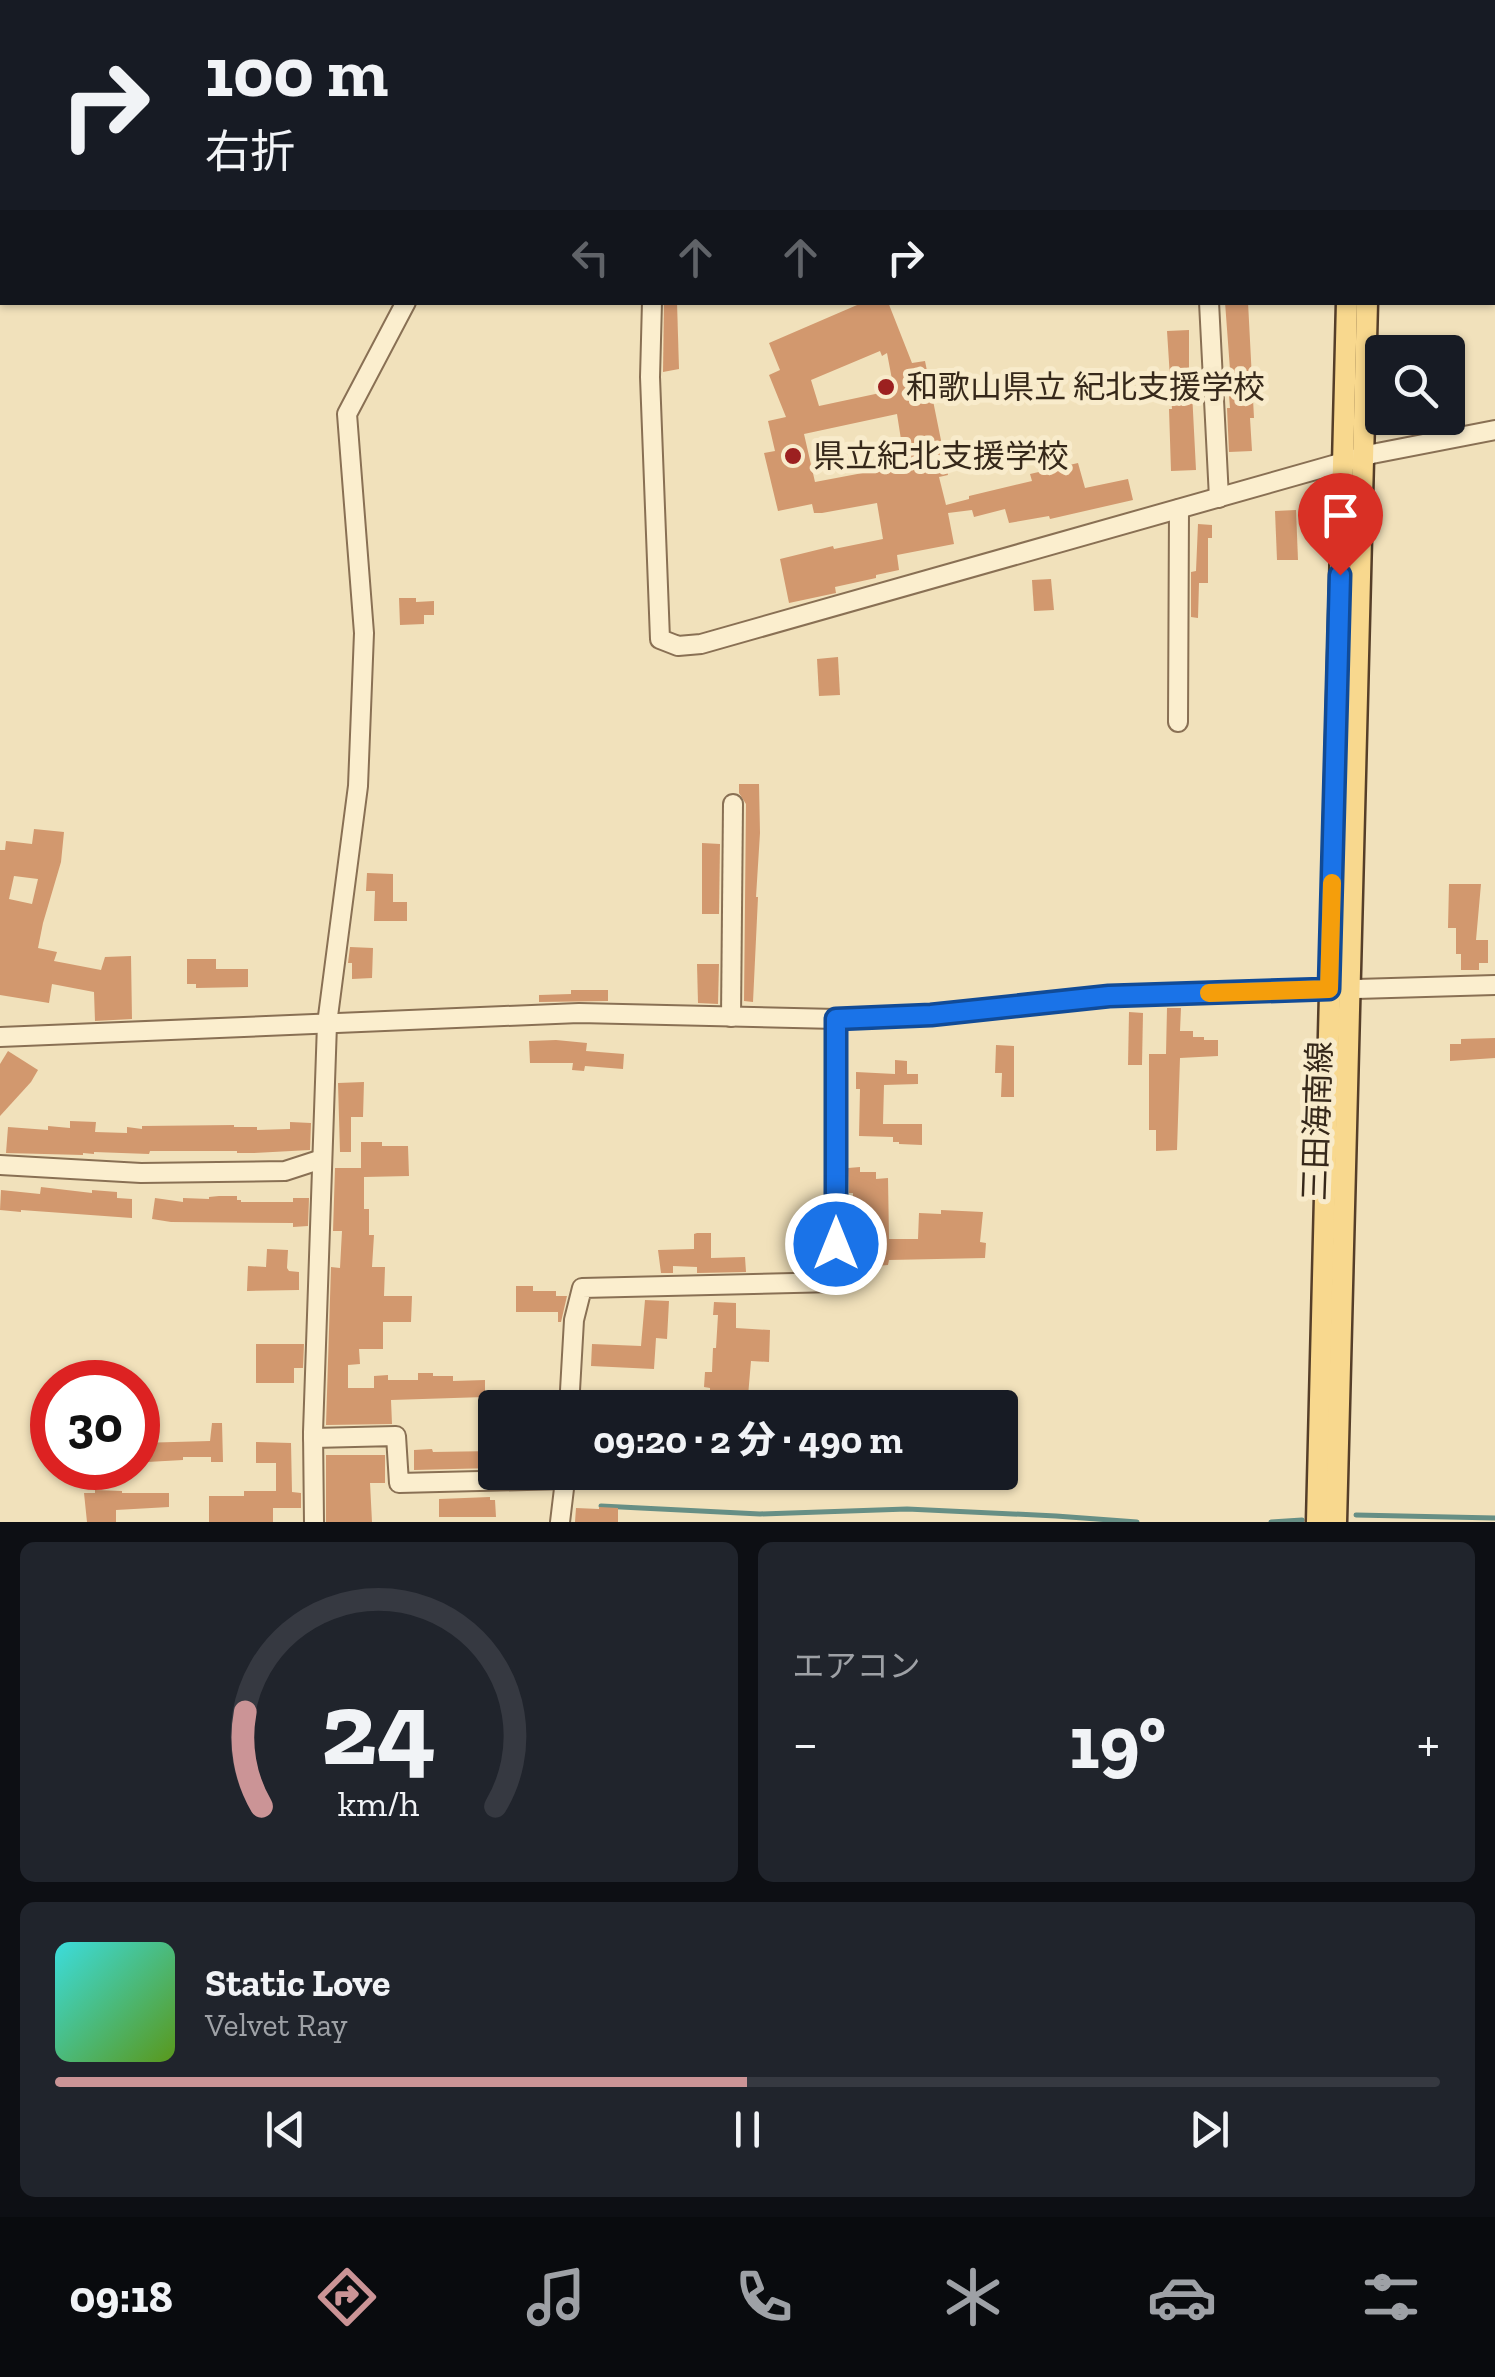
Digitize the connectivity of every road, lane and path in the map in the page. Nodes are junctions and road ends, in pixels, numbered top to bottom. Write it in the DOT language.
graph roads {
  1 [pos="404,305"];
  2 [pos="652,305"];
  3 [pos="1209,305"];
  4 [pos="1347,305"];
  5 [pos="1368,305"];
  6 [pos="1495,430"];
  7 [pos="1353,460"];
  8 [pos="1219,498"];
  9 [pos="1179,509"];
  10 [pos="1178,722"];
  11 [pos="733,804"];
  12 [pos="1495,985"];
  13 [pos="1351,988"];
  14 [pos="1329,989"];
  15 [pos="731,1016"];
  16 [pos="836,1019"];
  17 [pos="327,1024"];
  18 [pos="0,1037"];
  19 [pos="322,1159"];
  20 [pos="0,1165"];
  21 [pos="571,1390"];
  22 [pos="313,1438"];
  23 [pos="478,1481"];
  24 [pos="564,1490"];
  25 [pos="314,1522"];
  26 [pos="560,1522"];
  27 [pos="1317,1522"];
  28 [pos="1336,1522"];
  1 -- 17 [label="street"];
  2 -- 9 [label="street"];
  3 -- 8 [label="street"];
  4 -- 7 [label="main road, 三田海南線"];
  5 -- 7 [label="main road, 三田海南線"];
  6 -- 7 [label="street"];
  7 -- 8 [label="street"];
  7 -- 13 [label="main road, 三田海南線"];
  7 -- 14 [label="main road, 三田海南線"];
  8 -- 9 [label="street"];
  9 -- 10 [label="street"];
  11 -- 15 [label="street"];
  12 -- 13 [label="street"];
  13 -- 14 [label="street"];
  13 -- 28 [label="main road, 三田海南線"];
  14 -- 16 [label="street"];
  14 -- 27 [label="main road, 三田海南線"];
  15 -- 16 [label="street"];
  15 -- 17 [label="street"];
  16 -- 21 [label="street"];
  17 -- 18 [label="street"];
  17 -- 19 [label="street"];
  19 -- 20 [label="street"];
  19 -- 22 [label="street"];
  22 -- 23 [label="street"];
  22 -- 25 [label="street"];
  24 -- 26 [label="street"];
}
